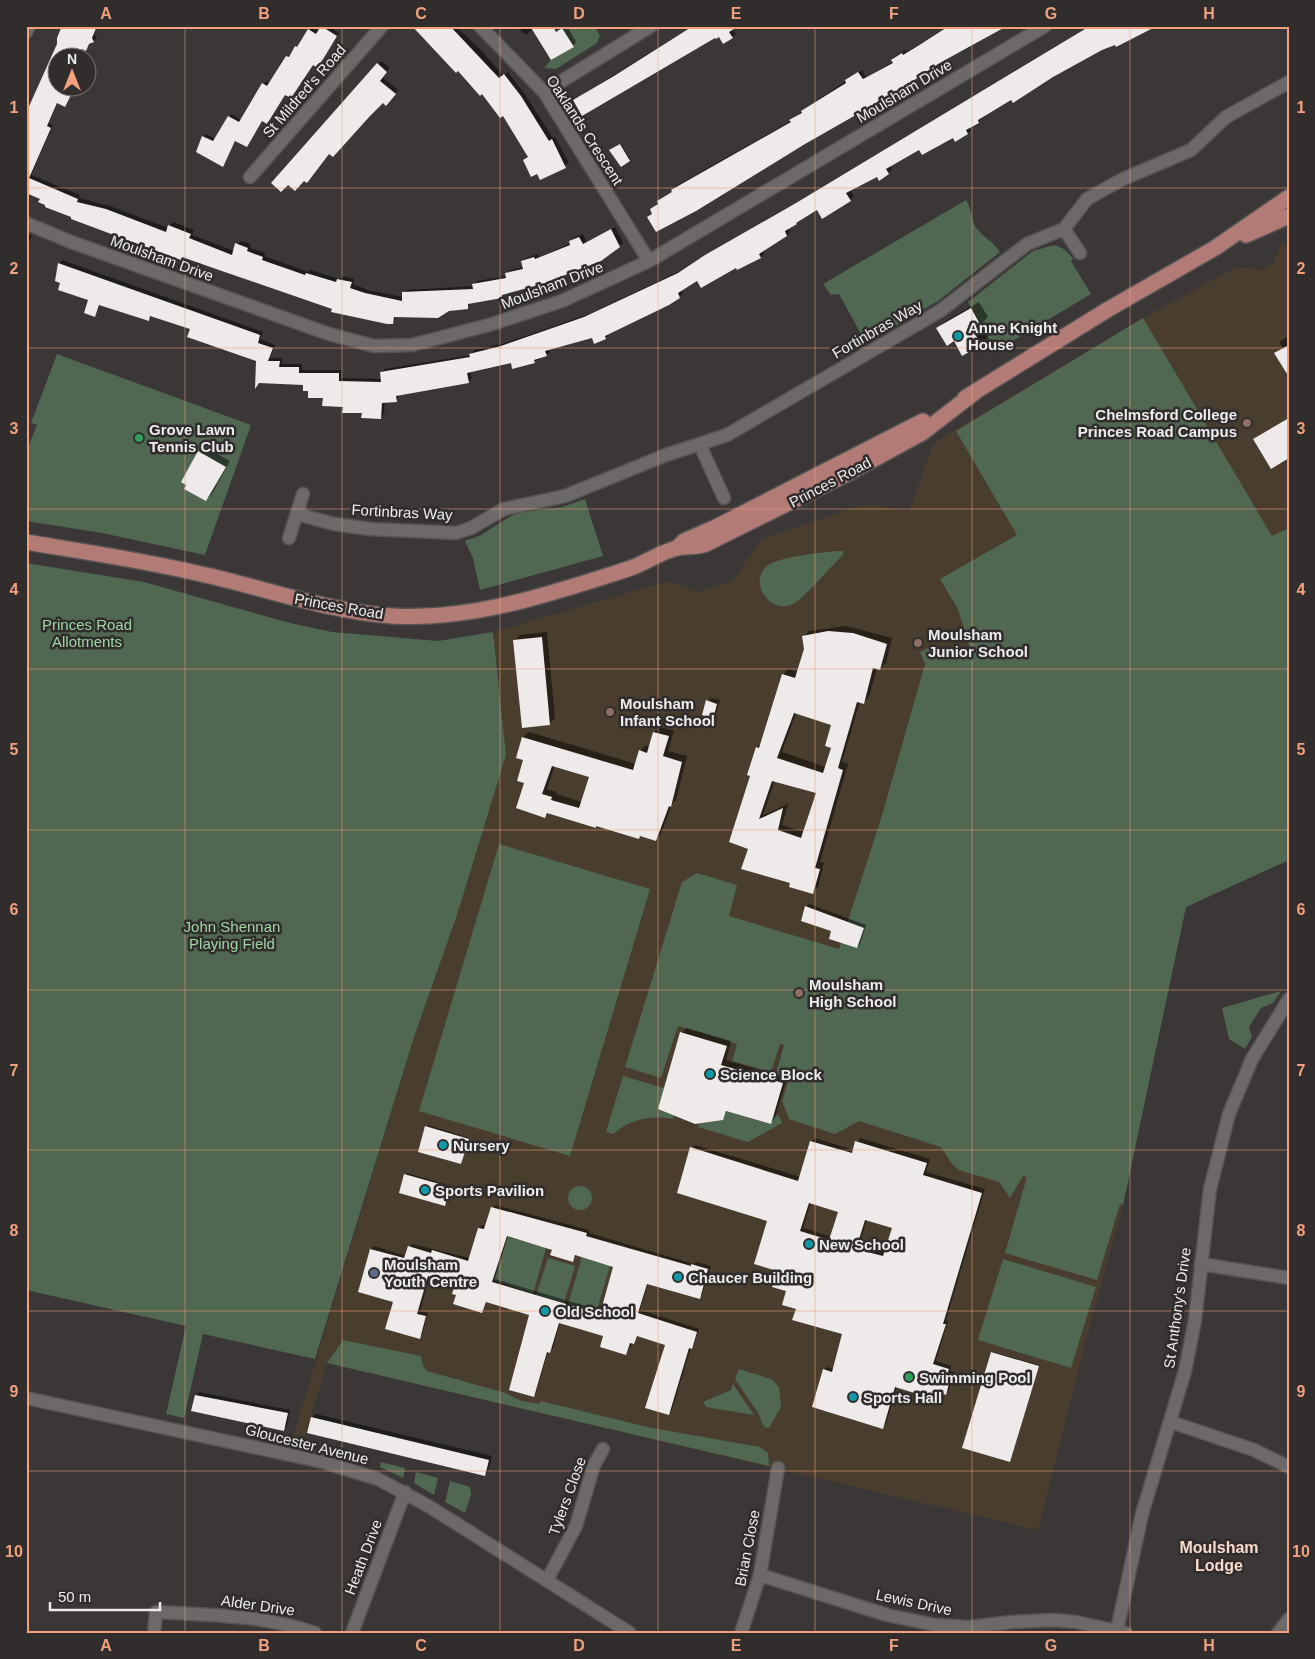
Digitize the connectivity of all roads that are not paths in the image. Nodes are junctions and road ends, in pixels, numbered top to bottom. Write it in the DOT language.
graph roads {
  1 [pos="29,26"];
  2 [pos="382,26"];
  3 [pos="480,26"];
  4 [pos="651,26"];
  5 [pos="1045,26"];
  6 [pos="26,32"];
  7 [pos="1289,82"];
  8 [pos="544,92"];
  9 [pos="250,177"];
  10 [pos="1289,198"];
  11 [pos="1289,216"];
  12 [pos="26,223"];
  13 [pos="1064,229"];
  14 [pos="1215,248"];
  15 [pos="1080,253"];
  16 [pos="649,261"];
  17 [pos="700,445"];
  18 [pos="303,494"];
  19 [pos="724,498"];
  20 [pos="297,514"];
  21 [pos="289,538"];
  22 [pos="26,542"];
  23 [pos="1289,998"];
  24 [pos="1200,1264"];
  25 [pos="1289,1278"];
  26 [pos="26,1398"];
  27 [pos="1171,1422"];
  28 [pos="603,1449"];
  29 [pos="1289,1467"];
  30 [pos="778,1468"];
  31 [pos="405,1492"];
  32 [pos="760,1574"];
  33 [pos="547,1580"];
  34 [pos="1289,1619"];
  35 [pos="1121,1632"];
  36 [pos="154,1633"];
  37 [pos="315,1633"];
  38 [pos="352,1633"];
  39 [pos="630,1633"];
  40 [pos="741,1633"];
  41 [pos="1278,1633"];
  1 -- 6 [label="street"];
  2 -- 9 [label="street, St Mildred's Road"];
  3 -- 8 [label="street, Oaklands Crescent"];
  4 -- 8 [label="street"];
  5 -- 16 [label="street, Moulsham Drive"];
  7 -- 13 [label="street"];
  8 -- 16 [label="street, Oaklands Crescent"];
  10 -- 14 [label="main road, Princes Road"];
  11 -- 14 [label="main road, Princes Road"];
  12 -- 16 [label="street, Moulsham Drive"];
  13 -- 15 [label="street"];
  13 -- 17 [label="street, Fortinbras Way"];
  14 -- 22 [label="main road, Princes Road"];
  17 -- 19 [label="street"];
  17 -- 20 [label="street, Fortinbras Way"];
  18 -- 20 [label="street"];
  20 -- 21 [label="street"];
  23 -- 24 [label="street, St Anthony's Drive"];
  24 -- 25 [label="street"];
  24 -- 27 [label="street, St Anthony's Drive"];
  26 -- 31 [label="street, Gloucester Avenue"];
  27 -- 29 [label="street"];
  27 -- 35 [label="street, St Anthony's Drive"];
  28 -- 33 [label="street, Tylers Close"];
  30 -- 32 [label="street, Brian Close"];
  31 -- 33 [label="street, Gloucester Avenue"];
  31 -- 38 [label="street, Heath Drive"];
  32 -- 35 [label="street, Lewis Drive"];
  32 -- 40 [label="street, Brian Close"];
  33 -- 39 [label="street, Gloucester Avenue"];
  34 -- 41 [label="street"];
  36 -- 37 [label="street, Alder Drive"];
}
